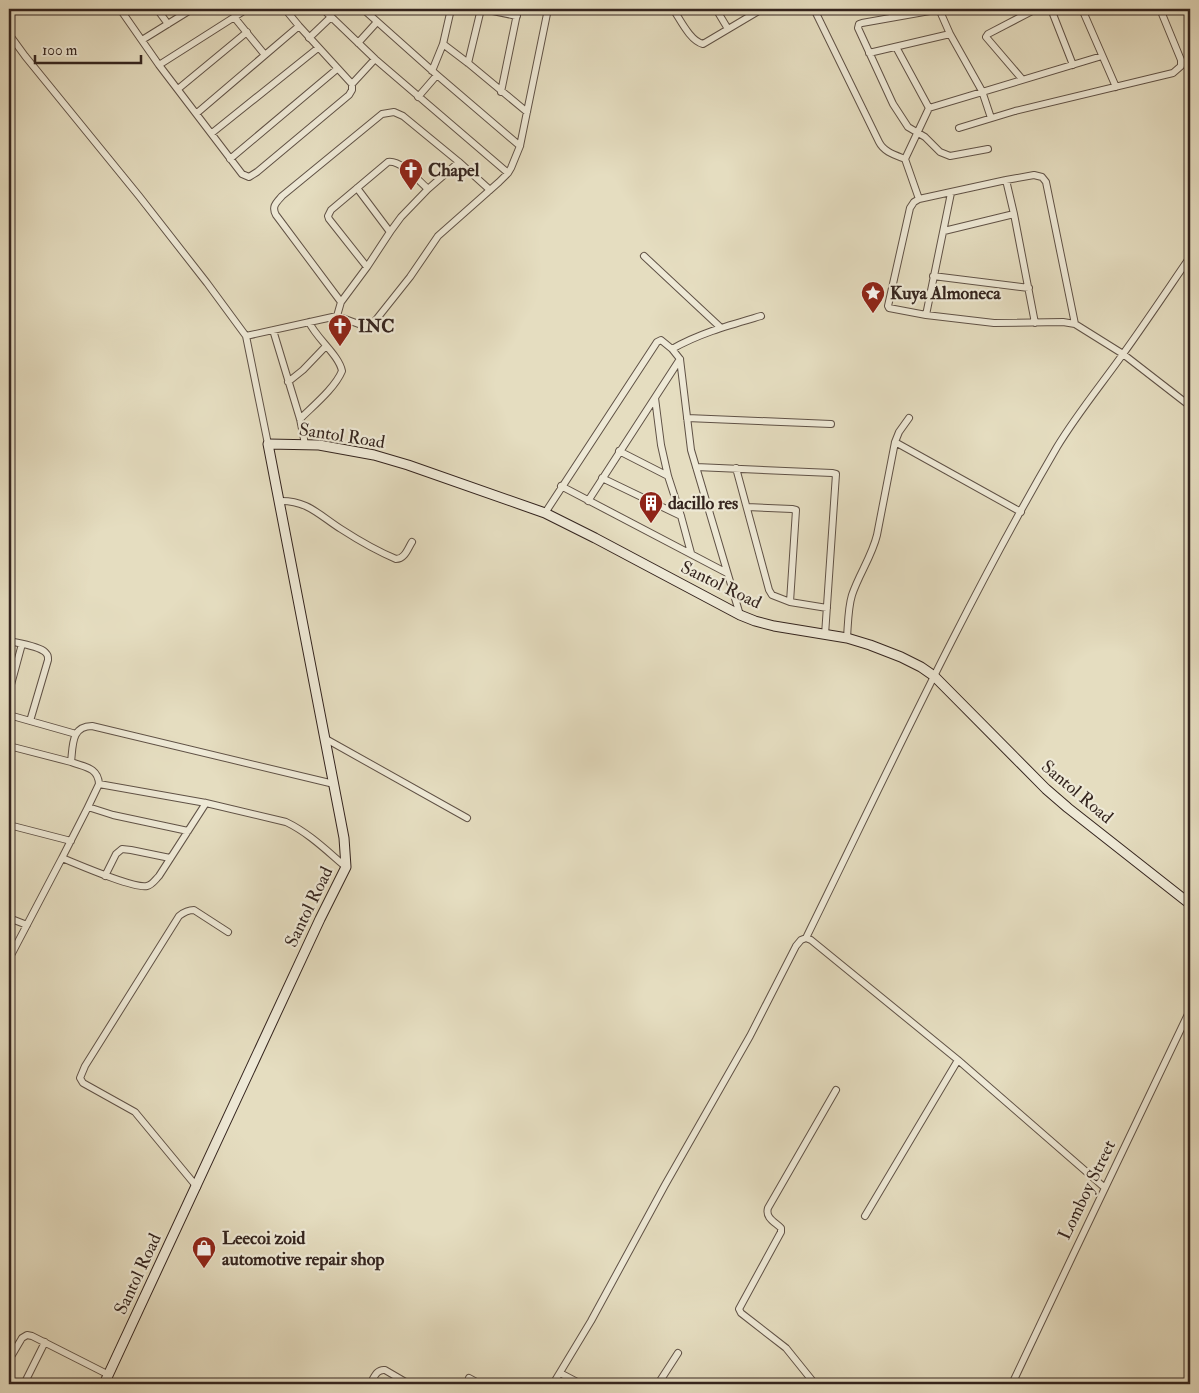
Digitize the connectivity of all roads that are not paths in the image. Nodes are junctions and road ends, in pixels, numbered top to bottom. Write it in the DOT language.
graph roads {
  1 [pos="120,9"];
  2 [pos="157,9"];
  3 [pos="190,9"];
  4 [pos="246,9"];
  5 [pos="285,9"];
  6 [pos="323,9"];
  7 [pos="363,9"];
  8 [pos="451,9"];
  9 [pos="482,9"];
  10 [pos="548,9"];
  11 [pos="673,9"];
  12 [pos="716,9"];
  13 [pos="815,9"];
  14 [pos="940,9"];
  15 [pos="1036,9"];
  16 [pos="1051,9"];
  17 [pos="1082,9"];
  18 [pos="1160,9"];
  19 [pos="757,10"];
  20 [pos="518,12"];
  21 [pos="234,17"];
  22 [pos="331,17"];
  23 [pos="377,22"];
  24 [pos="168,24"];
  25 [pos="299,26"];
  26 [pos="728,29"];
  27 [pos="247,32"];
  28 [pos="9,34"];
  29 [pos="950,34"];
  30 [pos="309,38"];
  31 [pos="142,40"];
  32 [pos="358,42"];
  33 [pos="442,44"];
  34 [pos="896,47"];
  35 [pos="318,48"];
  36 [pos="869,53"];
  37 [pos="266,55"];
  38 [pos="1102,56"];
  39 [pos="375,59"];
  40 [pos="468,63"];
  41 [pos="159,65"];
  42 [pos="1073,65"];
  43 [pos="337,69"];
  44 [pos="435,73"];
  45 [pos="1022,79"];
  46 [pos="352,84"];
  47 [pos="1116,87"];
  48 [pos="178,89"];
  49 [pos="982,91"];
  50 [pos="501,92"];
  51 [pos="418,97"];
  52 [pos="929,108"];
  53 [pos="527,112"];
  54 [pos="197,113"];
  55 [pos="990,118"];
  56 [pos="959,128"];
  57 [pos="917,132"];
  58 [pos="212,133"];
  59 [pos="520,146"];
  60 [pos="988,149"];
  61 [pos="230,159"];
  62 [pos="905,159"];
  63 [pos="459,162"];
  64 [pos="508,173"];
  65 [pos="1006,180"];
  66 [pos="357,188"];
  67 [pos="428,189"];
  68 [pos="490,190"];
  69 [pos="951,193"];
  70 [pos="919,199"];
  71 [pos="1014,214"];
  72 [pos="944,231"];
  73 [pos="390,232"];
  74 [pos="644,256"];
  75 [pos="1190,257"];
  76 [pos="367,267"];
  77 [pos="933,276"];
  78 [pos="1029,288"];
  79 [pos="342,302"];
  80 [pos="926,315"];
  81 [pos="336,316"];
  82 [pos="761,316"];
  83 [pos="309,322"];
  84 [pos="1036,323"];
  85 [pos="1075,324"];
  86 [pos="720,327"];
  87 [pos="273,330"];
  88 [pos="246,336"];
  89 [pos="326,346"];
  90 [pos="672,349"];
  91 [pos="1123,354"];
  92 [pos="680,359"];
  93 [pos="288,382"];
  94 [pos="655,398"];
  95 [pos="1190,406"];
  96 [pos="687,418"];
  97 [pos="910,418"];
  98 [pos="300,420"];
  99 [pos="831,424"];
  100 [pos="895,442"];
  101 [pos="268,444"];
  102 [pos="304,444"];
  103 [pos="620,452"];
  104 [pos="696,467"];
  105 [pos="736,468"];
  106 [pos="668,476"];
  107 [pos="602,478"];
  108 [pos="561,486"];
  109 [pos="279,501"];
  110 [pos="588,501"];
  111 [pos="747,507"];
  112 [pos="1022,512"];
  113 [pos="545,513"];
  114 [pos="681,516"];
  115 [pos="412,542"];
  116 [pos="691,553"];
  117 [pos="727,573"];
  118 [pos="790,602"];
  119 [pos="827,608"];
  120 [pos="740,615"];
  121 [pos="826,635"];
  122 [pos="847,638"];
  123 [pos="9,640"];
  124 [pos="22,644"];
  125 [pos="934,676"];
  126 [pos="9,692"];
  127 [pos="9,715"];
  128 [pos="30,721"];
  129 [pos="76,734"];
  130 [pos="326,739"];
  131 [pos="9,746"];
  132 [pos="71,762"];
  133 [pos="99,784"];
  134 [pos="334,784"];
  135 [pos="206,803"];
  136 [pos="88,807"];
  137 [pos="467,818"];
  138 [pos="9,825"];
  139 [pos="188,831"];
  140 [pos="71,841"];
  141 [pos="62,858"];
  142 [pos="170,858"];
  143 [pos="346,867"];
  144 [pos="105,876"];
  145 [pos="1190,904"];
  146 [pos="9,918"];
  147 [pos="27,925"];
  148 [pos="228,932"];
  149 [pos="806,938"];
  150 [pos="9,959"];
  151 [pos="1190,1010"];
  152 [pos="958,1060"];
  153 [pos="836,1090"];
  154 [pos="197,1187"];
  155 [pos="1105,1188"];
  156 [pos="864,1216"];
  157 [pos="45,1342"];
  158 [pos="678,1354"];
  159 [pos="9,1360"];
  160 [pos="560,1373"];
  161 [pos="108,1375"];
  162 [pos="469,1378"];
  163 [pos="24,1384"];
  164 [pos="104,1384"];
  165 [pos="370,1384"];
  166 [pos="409,1384"];
  167 [pos="480,1384"];
  168 [pos="553,1384"];
  169 [pos="581,1384"];
  170 [pos="658,1384"];
  171 [pos="815,1384"];
  172 [pos="1012,1384"];
  1 -- 31 [label="street"];
  2 -- 24 [label="street"];
  3 -- 24 [label="street"];
  4 -- 21 [label="street"];
  5 -- 25 [label="street"];
  6 -- 22 [label="street"];
  7 -- 23 [label="street"];
  8 -- 33 [label="street"];
  9 -- 20 [label="street"];
  9 -- 40 [label="street"];
  10 -- 53 [label="street"];
  11 -- 26 [label="street"];
  12 -- 26 [label="street"];
  13 -- 62 [label="street"];
  14 -- 29 [label="street"];
  14 -- 36 [label="street"];
  15 -- 45 [label="street"];
  16 -- 42 [label="street"];
  17 -- 38 [label="street"];
  18 -- 47 [label="street"];
  19 -- 26 [label="street"];
  20 -- 50 [label="street"];
  21 -- 27 [label="street"];
  21 -- 41 [label="street"];
  22 -- 30 [label="street"];
  22 -- 32 [label="street"];
  23 -- 32 [label="street"];
  23 -- 44 [label="street"];
  24 -- 31 [label="street"];
  25 -- 30 [label="street"];
  25 -- 37 [label="street"];
  27 -- 37 [label="street"];
  27 -- 48 [label="street"];
  28 -- 88 [label="street"];
  29 -- 34 [label="street"];
  29 -- 49 [label="street"];
  30 -- 35 [label="street"];
  31 -- 41 [label="street"];
  32 -- 39 [label="street"];
  33 -- 40 [label="street"];
  33 -- 44 [label="street"];
  34 -- 36 [label="street"];
  34 -- 52 [label="street"];
  35 -- 43 [label="street"];
  35 -- 58 [label="street"];
  36 -- 57 [label="street"];
  37 -- 54 [label="street"];
  38 -- 42 [label="street"];
  38 -- 47 [label="street"];
  39 -- 46 [label="street"];
  39 -- 51 [label="street"];
  40 -- 50 [label="street"];
  41 -- 48 [label="street"];
  42 -- 45 [label="street"];
  43 -- 46 [label="street"];
  43 -- 61 [label="street"];
  44 -- 51 [label="street"];
  44 -- 59 [label="street"];
  45 -- 49 [label="street"];
  46 -- 61 [label="street"];
  47 -- 55 [label="street"];
  48 -- 54 [label="street"];
  49 -- 52 [label="street"];
  49 -- 55 [label="street"];
  50 -- 53 [label="street"];
  51 -- 64 [label="street"];
  52 -- 57 [label="street"];
  53 -- 59 [label="street"];
  54 -- 58 [label="street"];
  55 -- 56 [label="street"];
  57 -- 60 [label="street"];
  57 -- 62 [label="street"];
  58 -- 61 [label="street"];
  59 -- 64 [label="street"];
  62 -- 70 [label="street"];
  63 -- 67 [label="street"];
  63 -- 68 [label="street"];
  63 -- 79 [label="street"];
  64 -- 68 [label="street"];
  65 -- 69 [label="street"];
  65 -- 71 [label="street"];
  65 -- 85 [label="street"];
  66 -- 67 [label="street"];
  66 -- 73 [label="street"];
  66 -- 76 [label="street"];
  67 -- 73 [label="street"];
  68 -- 81 [label="street"];
  69 -- 70 [label="street"];
  69 -- 72 [label="street"];
  70 -- 80 [label="street"];
  71 -- 72 [label="street"];
  71 -- 78 [label="street"];
  72 -- 77 [label="street"];
  73 -- 76 [label="street"];
  74 -- 86 [label="street"];
  75 -- 91 [label="street"];
  76 -- 79 [label="street"];
  77 -- 78 [label="street"];
  77 -- 80 [label="street"];
  78 -- 84 [label="street"];
  79 -- 81 [label="street"];
  80 -- 84 [label="street"];
  81 -- 83 [label="street"];
  82 -- 86 [label="street"];
  83 -- 87 [label="street"];
  83 -- 89 [label="street"];
  84 -- 85 [label="street"];
  85 -- 91 [label="street"];
  86 -- 90 [label="street"];
  87 -- 88 [label="street"];
  87 -- 93 [label="street"];
  88 -- 101 [label="street"];
  89 -- 93 [label="street"];
  89 -- 98 [label="street"];
  90 -- 92 [label="street"];
  90 -- 108 [label="street"];
  91 -- 95 [label="street"];
  91 -- 112 [label="street"];
  92 -- 94 [label="street"];
  92 -- 96 [label="street"];
  93 -- 98 [label="street"];
  94 -- 103 [label="street"];
  94 -- 106 [label="street"];
  96 -- 99 [label="street"];
  96 -- 104 [label="street"];
  97 -- 100 [label="street"];
  98 -- 102 [label="street"];
  100 -- 112 [label="street"];
  100 -- 122 [label="street"];
  101 -- 102 [label="street, Santol Road"];
  101 -- 109 [label="street, Santol Road"];
  102 -- 113 [label="street, Santol Road"];
  103 -- 106 [label="street"];
  103 -- 107 [label="street"];
  104 -- 105 [label="street"];
  104 -- 117 [label="street"];
  105 -- 111 [label="street"];
  105 -- 119 [label="street"];
  106 -- 114 [label="street"];
  107 -- 110 [label="street"];
  107 -- 114 [label="street"];
  108 -- 110 [label="street"];
  108 -- 113 [label="street"];
  109 -- 115 [label="street"];
  109 -- 130 [label="street, Santol Road"];
  110 -- 116 [label="street"];
  111 -- 118 [label="street"];
  111 -- 118 [label="street"];
  112 -- 125 [label="street"];
  113 -- 120 [label="street, Santol Road"];
  114 -- 116 [label="street"];
  116 -- 117 [label="street"];
  117 -- 120 [label="street"];
  118 -- 119 [label="street"];
  119 -- 121 [label="street"];
  120 -- 121 [label="street, Santol Road"];
  121 -- 122 [label="street, Santol Road"];
  122 -- 125 [label="street, Santol Road"];
  123 -- 124 [label="street"];
  124 -- 126 [label="street"];
  124 -- 128 [label="street"];
  125 -- 145 [label="street, Santol Road"];
  125 -- 149 [label="street"];
  127 -- 128 [label="street"];
  128 -- 129 [label="street"];
  129 -- 132 [label="street"];
  129 -- 134 [label="street"];
  130 -- 134 [label="street, Santol Road"];
  130 -- 137 [label="street"];
  131 -- 132 [label="street"];
  132 -- 133 [label="street"];
  133 -- 135 [label="street"];
  133 -- 136 [label="street"];
  134 -- 143 [label="street, Santol Road"];
  135 -- 139 [label="street"];
  135 -- 143 [label="street"];
  136 -- 139 [label="street"];
  136 -- 140 [label="street"];
  138 -- 140 [label="street"];
  139 -- 142 [label="street"];
  140 -- 141 [label="street"];
  141 -- 144 [label="street"];
  141 -- 147 [label="street"];
  142 -- 144 [label="street"];
  142 -- 144 [label="street"];
  143 -- 154 [label="street, Santol Road"];
  146 -- 147 [label="street"];
  147 -- 150 [label="street"];
  148 -- 154 [label="street"];
  149 -- 152 [label="street"];
  149 -- 160 [label="street"];
  151 -- 155 [label="street, Lomboy Street"];
  152 -- 155 [label="street"];
  152 -- 156 [label="street"];
  153 -- 171 [label="street"];
  154 -- 161 [label="street, Santol Road"];
  155 -- 172 [label="street, Lomboy Street"];
  157 -- 159 [label="street"];
  157 -- 161 [label="street"];
  157 -- 163 [label="street"];
  158 -- 170 [label="street"];
  160 -- 168 [label="street"];
  160 -- 169 [label="street"];
  161 -- 164 [label="street, Santol Road"];
  162 -- 167 [label="street"];
  165 -- 166 [label="street"];
}
